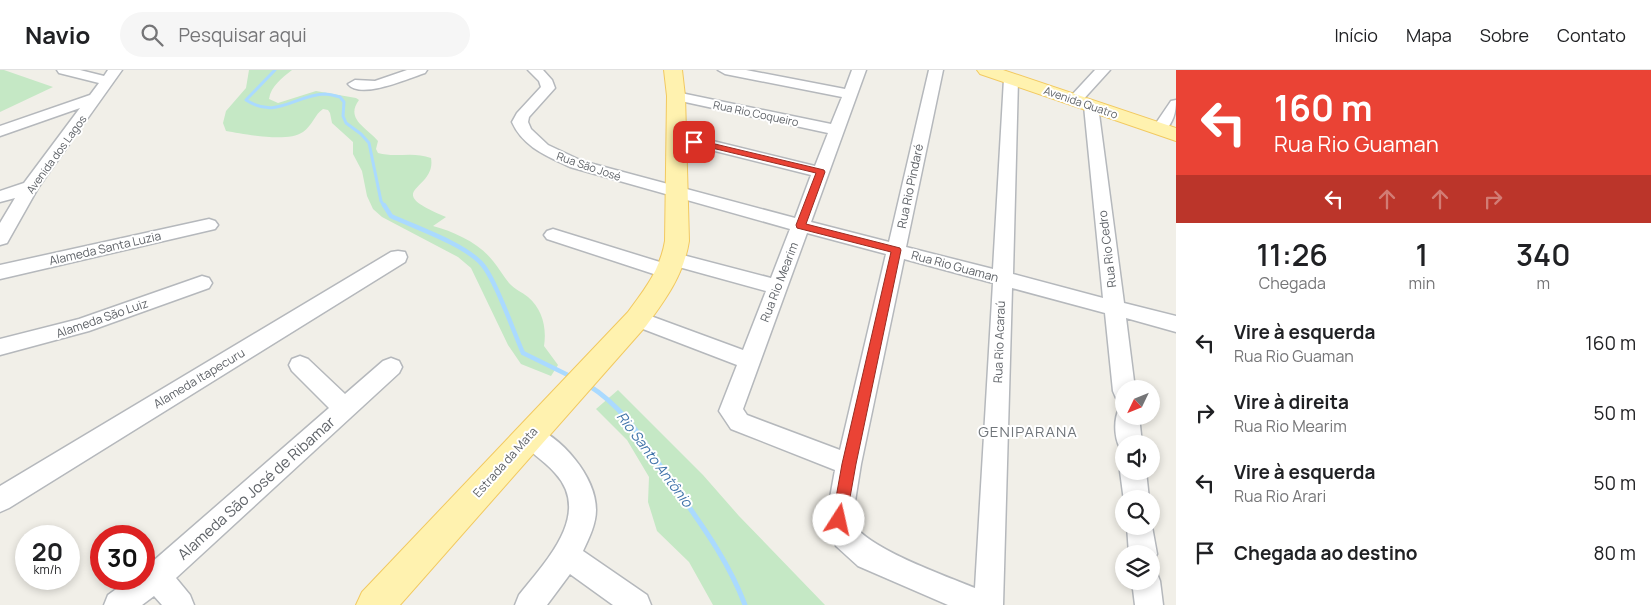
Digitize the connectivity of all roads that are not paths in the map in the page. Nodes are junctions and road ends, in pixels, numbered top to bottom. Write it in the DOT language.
graph roads {
  1 [pos="64,70"];
  2 [pos="420,70"];
  3 [pos="536,70"];
  4 [pos="673,70"];
  5 [pos="725,70"];
  6 [pos="859,70"];
  7 [pos="936,70"];
  8 [pos="1103,70"];
  9 [pos="1002,74"];
  10 [pos="111,76"];
  11 [pos="355,84"];
  12 [pos="850,94"];
  13 [pos="676,96"];
  14 [pos="96,98"];
  15 [pos="1083,103"];
  16 [pos="1176,104"];
  17 [pos="837,130"];
  18 [pos="0,131"];
  19 [pos="1168,132"];
  20 [pos="676,137"];
  21 [pos="821,172"];
  22 [pos="30,187"];
  23 [pos="677,193"];
  24 [pos="0,197"];
  25 [pos="209,225"];
  26 [pos="800,225"];
  27 [pos="553,235"];
  28 [pos="0,240"];
  29 [pos="896,250"];
  30 [pos="398,257"];
  31 [pos="672,265"];
  32 [pos="0,272"];
  33 [pos="1001,278"];
  34 [pos="202,283"];
  35 [pos="777,287"];
  36 [pos="1114,308"];
  37 [pos="637,319"];
  38 [pos="1176,324"];
  39 [pos="0,347"];
  40 [pos="750,361"];
  41 [pos="300,365"];
  42 [pos="391,367"];
  43 [pos="1123,380"];
  44 [pos="345,409"];
  45 [pos="530,434"];
  46 [pos="849,464"];
  47 [pos="0,500"];
  48 [pos="566,555"];
  49 [pos="157,577"];
  50 [pos="1147,590"];
  51 [pos="118,605"];
  52 [pos="180,605"];
  53 [pos="374,605"];
  54 [pos="529,605"];
  55 [pos="637,605"];
  56 [pos="981,605"];
  57 [pos="989,605"];
  58 [pos="1149,605"];
  1 -- 10 [label="street"];
  2 -- 11 [label="street"];
  3 -- 23 [label="street, Rua São José"];
  4 -- 13 [label="main road"];
  5 -- 12 [label="street"];
  6 -- 12 [label="street, Rua Rio Mearim"];
  7 -- 29 [label="street, Rua Rio Pindaré"];
  8 -- 15 [label="street"];
  9 -- 15 [label="main road, Avenida Quatro"];
  9 -- 33 [label="street, Rua Rio Acaraú"];
  10 -- 14 [label="street, Avenida dos Lagos"];
  12 -- 17 [label="street, Rua Rio Mearim"];
  13 -- 17 [label="street, Rua Rio Coqueiro"];
  13 -- 20 [label="main road"];
  14 -- 18 [label="street"];
  14 -- 22 [label="street, Avenida dos Lagos"];
  15 -- 19 [label="main road, Avenida Quatro"];
  15 -- 36 [label="street, Rua Rio Cedro"];
  16 -- 19 [label="street"];
  17 -- 21 [label="street, Rua Rio Mearim"];
  20 -- 21 [label="street"];
  20 -- 23 [label="main road"];
  21 -- 26 [label="street, Rua Rio Mearim"];
  22 -- 24 [label="street"];
  22 -- 28 [label="street, Avenida dos Lagos"];
  23 -- 26 [label="street, Rua Rio Guaman"];
  23 -- 31 [label="main road"];
  25 -- 32 [label="street, Alameda Santa Luzia"];
  26 -- 29 [label="street, Rua Rio Guaman"];
  26 -- 35 [label="street, Rua Rio Mearim"];
  27 -- 31 [label="street"];
  29 -- 33 [label="street, Rua Rio Guaman"];
  29 -- 46 [label="street, Rua Rio Pindaré"];
  30 -- 47 [label="street, Alameda Itapecuru"];
  31 -- 35 [label="street"];
  31 -- 37 [label="main road, Estrada da Mata"];
  33 -- 36 [label="street, Rua Rio Guaman"];
  33 -- 57 [label="street, Rua Rio Acaraú"];
  34 -- 39 [label="street, Alameda São Luiz"];
  35 -- 40 [label="street, Rua Rio Mearim"];
  36 -- 38 [label="street, Rua Rio Guaman"];
  36 -- 43 [label="street, Rua Rio Cedro"];
  37 -- 40 [label="street"];
  37 -- 45 [label="main road, Estrada da Mata"];
  40 -- 46 [label="street, Rua Rio Mearim"];
  41 -- 44 [label="street"];
  42 -- 44 [label="street, Alameda São José de Ribamar"];
  44 -- 49 [label="street, Alameda São José de Ribamar"];
  45 -- 48 [label="street"];
  45 -- 53 [label="main road, Estrada da Mata"];
  46 -- 56 [label="street, Rua Rio Pindaré"];
  48 -- 54 [label="street"];
  48 -- 55 [label="street"];
  49 -- 51 [label="street, Alameda São José de Ribamar"];
  49 -- 52 [label="street"];
  50 -- 58 [label="street"];
}
